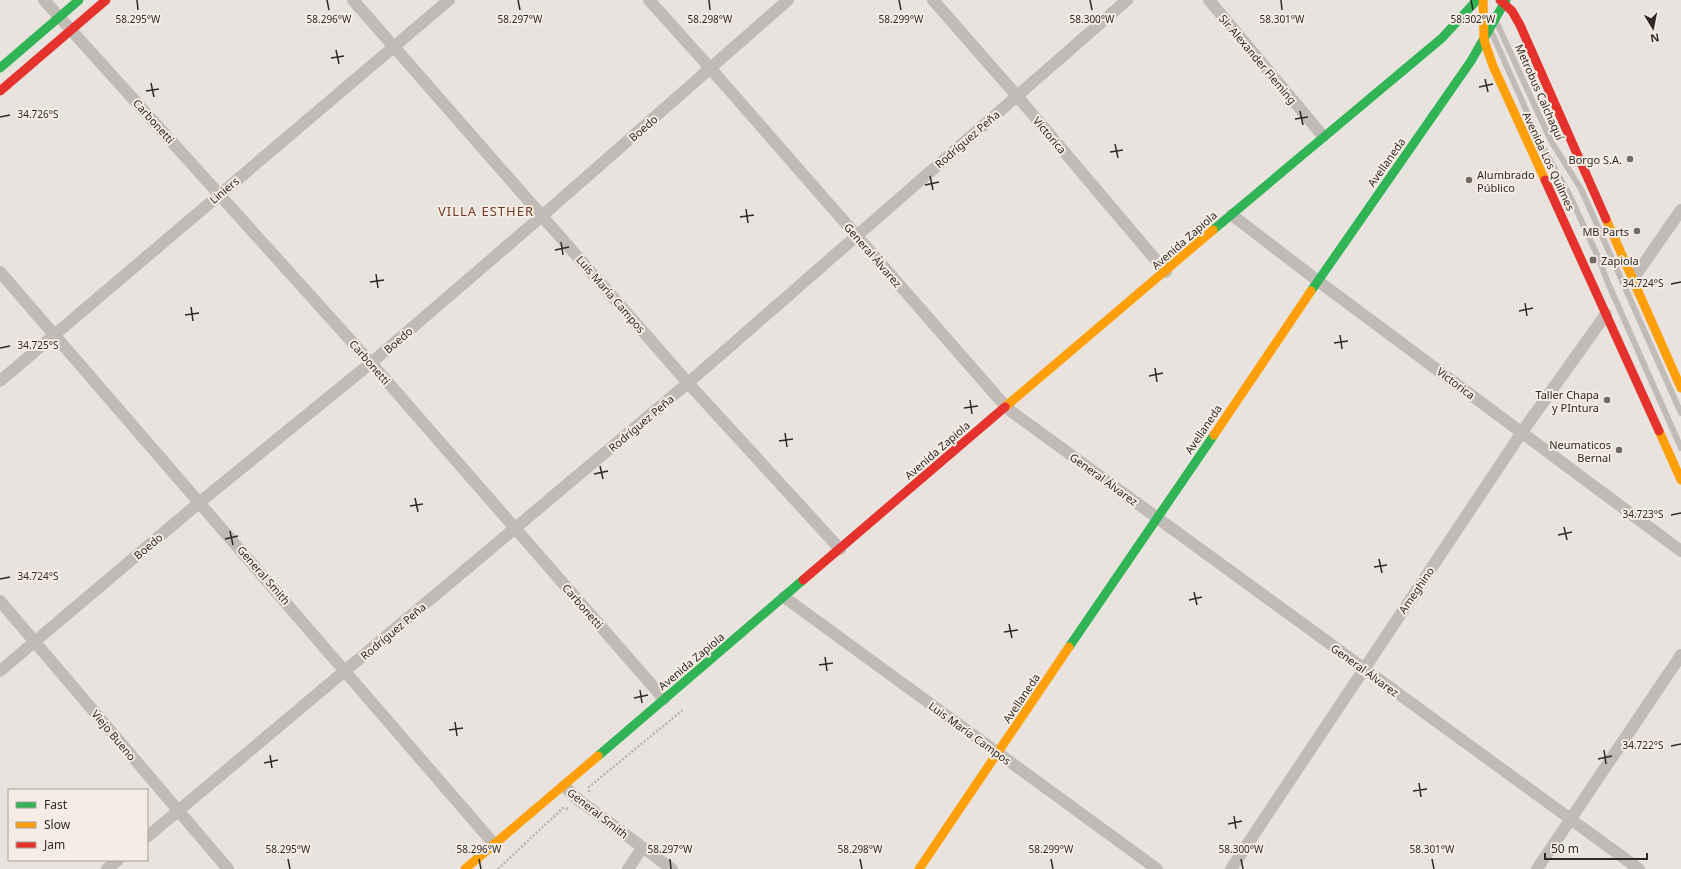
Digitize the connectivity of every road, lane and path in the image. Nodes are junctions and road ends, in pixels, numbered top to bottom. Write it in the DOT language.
graph roads {
  1 [pos="44,0"];
  2 [pos="79,0"];
  3 [pos="106,0"];
  4 [pos="353,0"];
  5 [pos="449,0"];
  6 [pos="649,0"];
  7 [pos="788,0"];
  8 [pos="933,0"];
  9 [pos="1127,0"];
  10 [pos="1209,0"];
  11 [pos="1477,0"];
  12 [pos="1504,1"];
  13 [pos="1486,2"];
  14 [pos="1494,16"];
  15 [pos="59,17"];
  16 [pos="1490,29"];
  17 [pos="71,30"];
  18 [pos="1484,40"];
  19 [pos="394,47"];
  20 [pos="0,68"];
  21 [pos="711,69"];
  22 [pos="0,91"];
  23 [pos="1017,96"];
  24 [pos="1323,136"];
  25 [pos="220,194"];
  26 [pos="1681,210"];
  27 [pos="1232,215"];
  28 [pos="542,216"];
  29 [pos="857,236"];
  30 [pos="0,272"];
  31 [pos="1166,272"];
  32 [pos="1633,279"];
  33 [pos="1318,281"];
  34 [pos="1606,314"];
  35 [pos="1655,330"];
  36 [pos="54,334"];
  37 [pos="372,363"];
  38 [pos="0,381"];
  39 [pos="688,383"];
  40 [pos="1681,388"];
  41 [pos="1006,407"];
  42 [pos="1680,410"];
  43 [pos="1522,432"];
  44 [pos="1681,448"];
  45 [pos="1681,480"];
  46 [pos="200,502"];
  47 [pos="1157,518"];
  48 [pos="515,529"];
  49 [pos="840,549"];
  50 [pos="1681,551"];
  51 [pos="784,597"];
  52 [pos="0,601"];
  53 [pos="34,642"];
  54 [pos="1681,655"];
  55 [pos="1363,669"];
  56 [pos="346,670"];
  57 [pos="0,671"];
  58 [pos="664,699"];
  59 [pos="684,709"];
  60 [pos="998,753"];
  61 [pos="564,786"];
  62 [pos="580,801"];
  63 [pos="178,811"];
  64 [pos="1571,819"];
  65 [pos="148,835"];
  66 [pos="494,844"];
  67 [pos="642,848"];
  68 [pos="117,861"];
  69 [pos="107,869"];
  70 [pos="228,869"];
  71 [pos="465,869"];
  72 [pos="498,869"];
  73 [pos="628,869"];
  74 [pos="672,869"];
  75 [pos="920,869"];
  76 [pos="1157,869"];
  77 [pos="1231,869"];
  78 [pos="1537,869"];
  79 [pos="1640,869"];
  1 -- 15 [label="street, Carbonetti"];
  2 -- 15 [label="main road"];
  3 -- 17 [label="main road"];
  4 -- 19 [label="street, Luis María Campos"];
  5 -- 19 [label="street, Liniers"];
  6 -- 21 [label="street, General Álvarez"];
  7 -- 21 [label="street, Boedo"];
  8 -- 23 [label="street, Victorica"];
  9 -- 23 [label="street, Rodríguez Peña"];
  10 -- 24 [label="street, Sir Alexander Fleming"];
  11 -- 24 [label="main road, Avenida Zapiola"];
  12 -- 14 [label="main road, Avellaneda"];
  12 -- 32 [label="main road"];
  13 -- 16 [label="lane, Metrobus Calchaquí"];
  13 -- 18 [label="main road, Avenida Los Quilmes"];
  14 -- 16 [label="main road, Avellaneda"];
  14 -- 42 [label="lane, Metrobus Calchaquí"];
  15 -- 17 [label="street, Carbonetti"];
  15 -- 20 [label="main road"];
  16 -- 18 [label="main road, Avellaneda"];
  16 -- 44 [label="lane, Metrobus Calchaquí"];
  17 -- 22 [label="main road"];
  17 -- 25 [label="street, Carbonetti"];
  18 -- 33 [label="main road, Avellaneda"];
  18 -- 34 [label="main road, Avenida Los Quilmes"];
  19 -- 25 [label="street, Liniers"];
  19 -- 28 [label="street, Luis María Campos"];
  21 -- 28 [label="street, Boedo"];
  21 -- 29 [label="street, General Álvarez"];
  23 -- 29 [label="street, Rodríguez Peña"];
  23 -- 31 [label="street, Victorica"];
  24 -- 27 [label="main road, Avenida Zapiola"];
  25 -- 36 [label="street, Liniers"];
  25 -- 37 [label="street, Carbonetti"];
  26 -- 32 [label="street"];
  27 -- 31 [label="main road, Avenida Zapiola"];
  27 -- 33 [label="street, Victorica"];
  28 -- 37 [label="street, Boedo"];
  28 -- 39 [label="street, Luis María Campos"];
  29 -- 39 [label="street, Rodríguez Peña"];
  29 -- 41 [label="street, General Álvarez"];
  30 -- 36 [label="street, General Smith"];
  31 -- 41 [label="main road, Avenida Zapiola"];
  32 -- 35 [label="main road"];
  33 -- 43 [label="street, Victorica"];
  33 -- 47 [label="main road, Avellaneda"];
  34 -- 43 [label="street, Ameghino"];
  34 -- 45 [label="main road, Avenida Los Quilmes"];
  35 -- 40 [label="main road"];
  35 -- 42 [label="lane, Metrobus Calchaquí"];
  36 -- 38 [label="street, Liniers"];
  36 -- 46 [label="street, General Smith"];
  37 -- 46 [label="street, Boedo"];
  37 -- 48 [label="street, Carbonetti"];
  39 -- 48 [label="street, Rodríguez Peña"];
  39 -- 49 [label="street, Luis María Campos"];
  41 -- 47 [label="street, General Álvarez"];
  41 -- 49 [label="main road, Avenida Zapiola"];
  43 -- 50 [label="street, Victorica"];
  43 -- 55 [label="street, Ameghino"];
  46 -- 53 [label="street, Boedo"];
  46 -- 56 [label="street, General Smith"];
  47 -- 55 [label="street, General Álvarez"];
  47 -- 60 [label="main road, Avellaneda"];
  48 -- 56 [label="street, Rodríguez Peña"];
  48 -- 58 [label="street, Carbonetti"];
  49 -- 51 [label="main road, Avenida Zapiola"];
  51 -- 58 [label="main road, Avenida Zapiola"];
  51 -- 60 [label="street, Luis María Campos"];
  52 -- 53 [label="street, Viejo Bueno"];
  53 -- 57 [label="street, Boedo"];
  53 -- 63 [label="street, Viejo Bueno"];
  54 -- 64 [label="street"];
  55 -- 64 [label="street, General Álvarez"];
  55 -- 77 [label="street, Ameghino"];
  56 -- 63 [label="street, Rodríguez Peña"];
  56 -- 66 [label="street, General Smith"];
  58 -- 61 [label="main road, Avenida Zapiola"];
  59 -- 62 [label="path"];
  60 -- 75 [label="main road, Avellaneda"];
  60 -- 76 [label="street, Luis María Campos"];
  61 -- 62 [label="street, General Smith"];
  61 -- 66 [label="main road, Avenida Zapiola"];
  62 -- 67 [label="street, General Smith"];
  62 -- 72 [label="path"];
  63 -- 65 [label="street, Rodríguez Peña"];
  63 -- 70 [label="street, Viejo Bueno"];
  64 -- 78 [label="street"];
  64 -- 79 [label="street, General Álvarez"];
  66 -- 71 [label="main road, Avenida Zapiola"];
  67 -- 73 [label="street"];
  67 -- 74 [label="street, General Smith"];
  68 -- 69 [label="street"];
}
